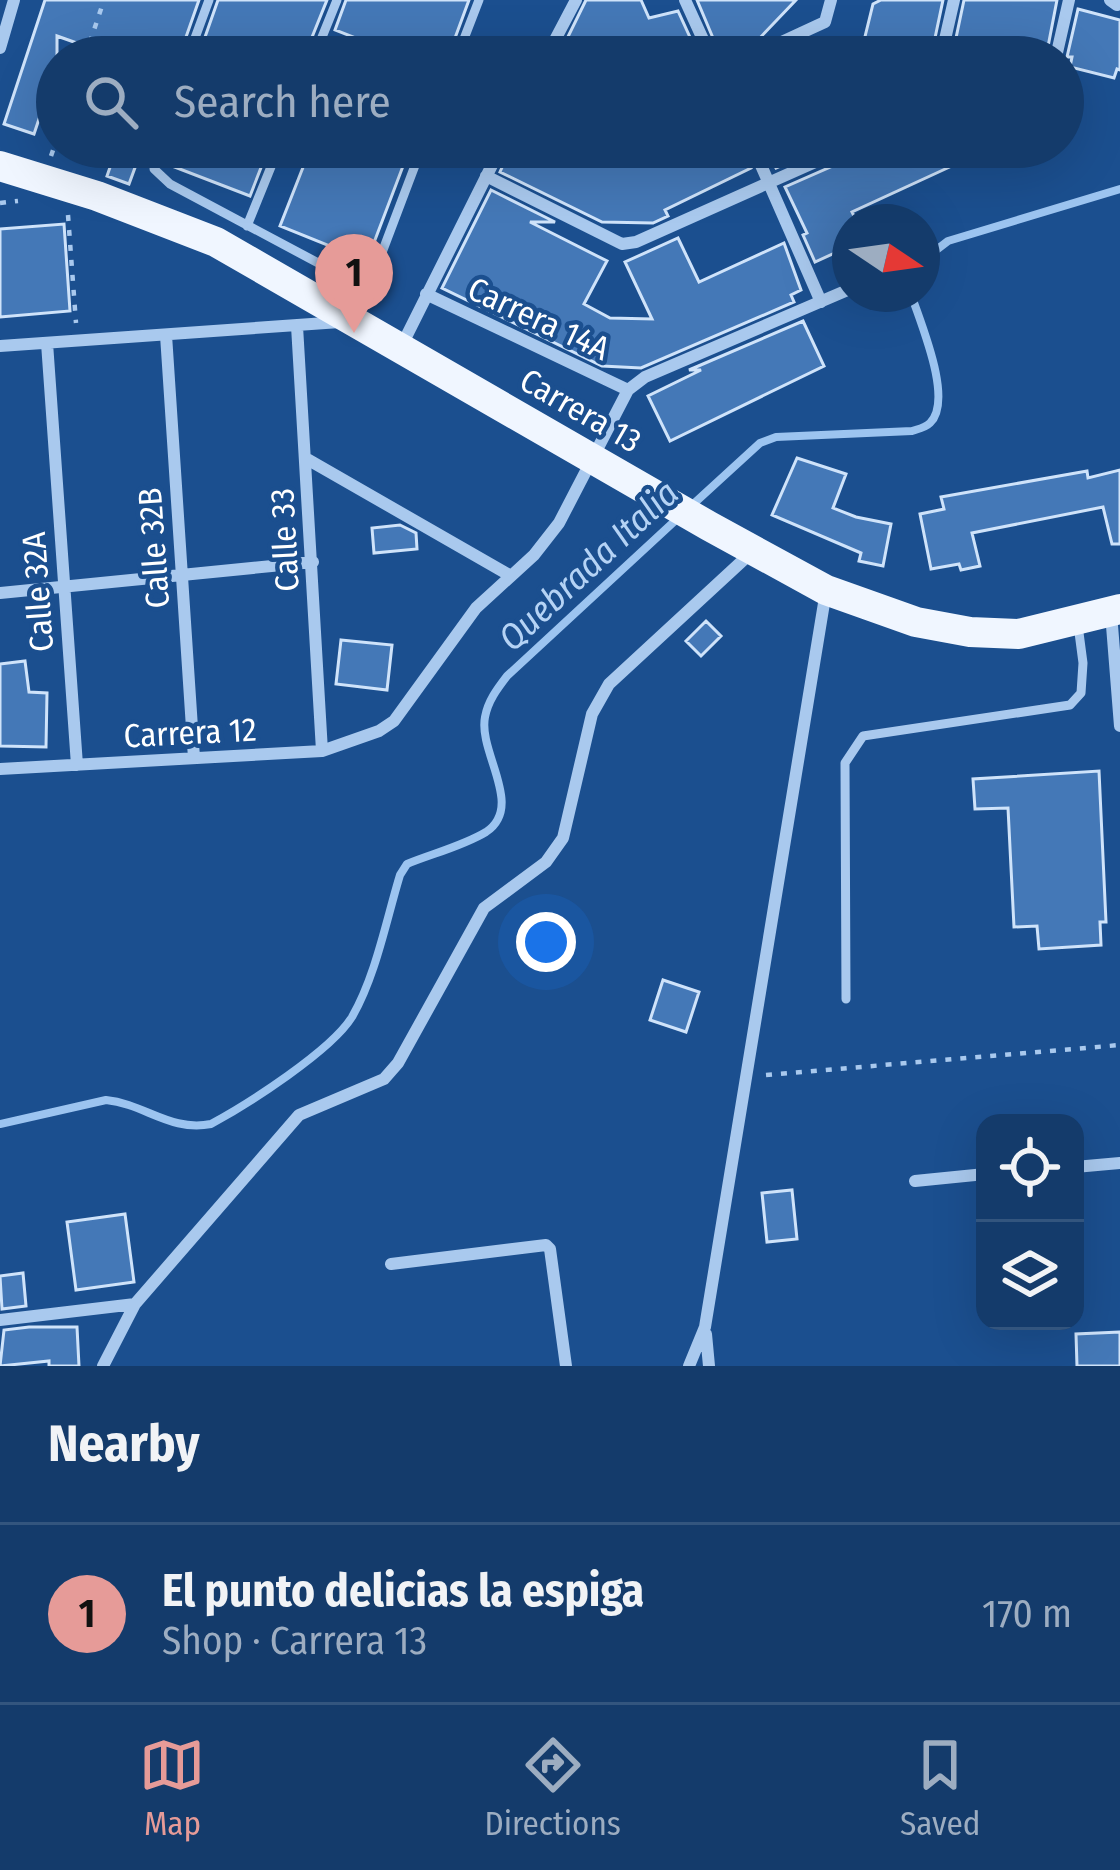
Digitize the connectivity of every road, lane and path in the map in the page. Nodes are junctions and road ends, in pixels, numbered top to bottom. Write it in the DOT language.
graph roads {
  1 [pos="14,0"];
  2 [pos="104,0"];
  3 [pos="209,0"];
  4 [pos="337,0"];
  5 [pos="479,0"];
  6 [pos="576,0"];
  7 [pos="685,0"];
  8 [pos="831,0"];
  9 [pos="954,0"];
  10 [pos="1069,0"];
  11 [pos="92,36"];
  12 [pos="196,36"];
  13 [pos="322,36"];
  14 [pos="465,36"];
  15 [pos="557,36"];
  16 [pos="701,36"];
  17 [pos="794,36"];
  18 [pos="946,36"];
  19 [pos="1061,36"];
  20 [pos="0,48"];
  21 [pos="0,166"];
  22 [pos="154,168"];
  23 [pos="270,168"];
  24 [pos="414,168"];
  25 [pos="490,168"];
  26 [pos="763,168"];
  27 [pos="805,168"];
  28 [pos="486,176"];
  29 [pos="771,184"];
  30 [pos="67,198"];
  31 [pos="247,226"];
  32 [pos="367,289"];
  33 [pos="426,294"];
  34 [pos="832,297"];
  35 [pos="821,302"];
  36 [pos="356,320"];
  37 [pos="297,326"];
  38 [pos="166,335"];
  39 [pos="77,341"];
  40 [pos="47,343"];
  41 [pos="0,346"];
  42 [pos="401,346"];
  43 [pos="628,390"];
  44 [pos="593,458"];
  45 [pos="307,459"];
  46 [pos="753,551"];
  47 [pos="313,562"];
  48 [pos="182,574"];
  49 [pos="511,576"];
  50 [pos="64,586"];
  51 [pos="826,590"];
  52 [pos="0,593"];
  53 [pos="1115,611"];
  54 [pos="1078,620"];
  55 [pos="1120,726"];
  56 [pos="322,752"];
  57 [pos="194,758"];
  58 [pos="77,765"];
  59 [pos="0,769"];
  60 [pos="846,999"];
  61 [pos="1120,1045"];
  62 [pos="748,1076"];
  63 [pos="1120,1163"];
  64 [pos="1084,1166"];
  65 [pos="976,1175"];
  66 [pos="915,1180"];
  67 [pos="391,1264"];
  68 [pos="135,1304"];
  69 [pos="0,1320"];
  70 [pos="705,1327"];
  71 [pos="103,1366"];
  72 [pos="566,1366"];
  73 [pos="689,1366"];
  74 [pos="709,1366"];
  1 -- 20 [label="street"];
  2 -- 11 [label="path"];
  3 -- 12 [label="lane"];
  4 -- 13 [label="lane"];
  5 -- 14 [label="lane"];
  6 -- 15 [label="street"];
  7 -- 16 [label="street"];
  8 -- 17 [label="street"];
  9 -- 18 [label="street"];
  10 -- 19 [label="street"];
  21 -- 36 [label="main road, Carrera 13"];
  22 -- 31 [label="lane"];
  23 -- 31 [label="lane"];
  24 -- 32 [label="lane"];
  25 -- 28 [label="street"];
  26 -- 29 [label="street"];
  27 -- 29 [label="street"];
  28 -- 29 [label="street"];
  28 -- 33 [label="street"];
  29 -- 35 [label="street"];
  30 -- 39 [label="path"];
  31 -- 32 [label="lane"];
  32 -- 36 [label="lane"];
  33 -- 42 [label="street"];
  33 -- 43 [label="street, Carrera 14A"];
  34 -- 35 [label="street"];
  35 -- 43 [label="street"];
  36 -- 37 [label="street"];
  36 -- 42 [label="main road, Carrera 13"];
  37 -- 38 [label="street"];
  37 -- 45 [label="street, Calle 33"];
  38 -- 39 [label="street"];
  38 -- 48 [label="street, Calle 32B"];
  39 -- 40 [label="street"];
  40 -- 41 [label="street"];
  40 -- 50 [label="street, Calle 32A"];
  42 -- 44 [label="main road, Carrera 13"];
  43 -- 44 [label="street"];
  44 -- 46 [label="main road, Carrera 13"];
  44 -- 49 [label="street"];
  45 -- 47 [label="street, Calle 33"];
  45 -- 49 [label="street"];
  46 -- 51 [label="main road, Carrera 13"];
  46 -- 68 [label="street"];
  47 -- 48 [label="street"];
  47 -- 56 [label="street, Calle 33"];
  48 -- 50 [label="street"];
  48 -- 57 [label="street, Calle 32B"];
  49 -- 56 [label="street, Carrera 12"];
  50 -- 52 [label="street"];
  50 -- 58 [label="street, Calle 32A"];
  51 -- 54 [label="main road, Carrera 13"];
  51 -- 62 [label="street"];
  53 -- 54 [label="main road, Carrera 13"];
  53 -- 55 [label="street, Carrera 13"];
  54 -- 60 [label="lane"];
  56 -- 57 [label="street, Carrera 12"];
  57 -- 58 [label="street, Carrera 12"];
  58 -- 59 [label="street, Carrera 12"];
  61 -- 62 [label="path"];
  62 -- 70 [label="street"];
  63 -- 64 [label="street"];
  65 -- 66 [label="street"];
  67 -- 72 [label="street"];
  68 -- 69 [label="street"];
  68 -- 71 [label="street"];
  70 -- 73 [label="street"];
  70 -- 74 [label="street"];
}
